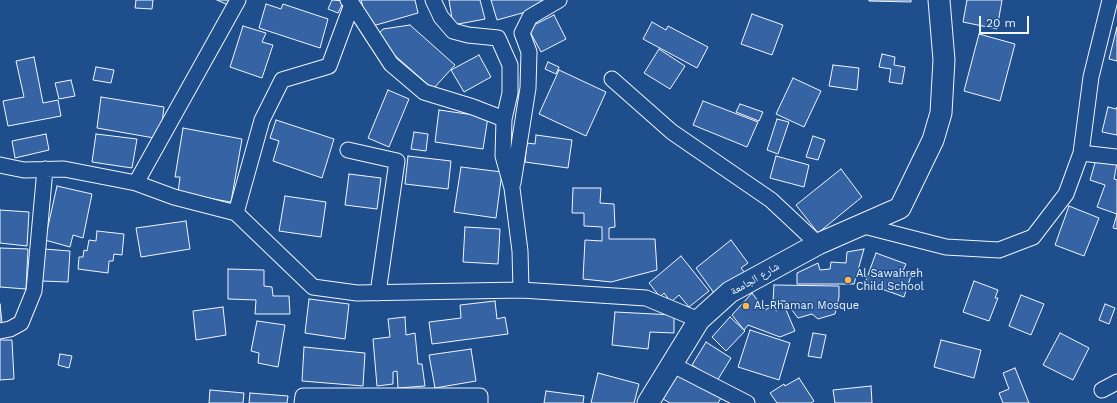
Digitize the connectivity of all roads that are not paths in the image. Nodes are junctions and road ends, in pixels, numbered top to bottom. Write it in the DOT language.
graph roads {
  1 [pos="238,0"];
  2 [pos="433,0"];
  3 [pos="559,0"];
  4 [pos="939,0"];
  5 [pos="1110,0"];
  6 [pos="350,2"];
  7 [pos="612,79"];
  8 [pos="504,119"];
  9 [pos="348,150"];
  10 [pos="1081,153"];
  11 [pos="1117,157"];
  12 [pos="0,165"];
  13 [pos="45,169"];
  14 [pos="136,183"];
  15 [pos="512,188"];
  16 [pos="236,213"];
  17 [pos="860,225"];
  18 [pos="818,244"];
  19 [pos="521,290"];
  20 [pos="378,293"];
  21 [pos="699,320"];
  22 [pos="0,331"];
  23 [pos="671,364"];
  24 [pos="1117,382"];
  25 [pos="1102,390"];
  26 [pos="302,403"];
  27 [pos="480,403"];
  28 [pos="648,403"];
  29 [pos="746,403"];
  1 -- 14 [label="street"];
  2 -- 8 [label="street"];
  3 -- 15 [label="street"];
  4 -- 17 [label="main road, شارع الجامعة"];
  5 -- 10 [label="street"];
  6 -- 8 [label="street"];
  6 -- 16 [label="street"];
  7 -- 18 [label="street"];
  8 -- 15 [label="street"];
  9 -- 20 [label="street"];
  10 -- 11 [label="street"];
  10 -- 17 [label="street"];
  12 -- 13 [label="street"];
  13 -- 14 [label="street"];
  13 -- 22 [label="street"];
  14 -- 16 [label="street"];
  15 -- 19 [label="street"];
  16 -- 20 [label="street"];
  17 -- 18 [label="main road, شارع الجامعة"];
  18 -- 21 [label="main road, شارع الجامعة"];
  19 -- 20 [label="street"];
  19 -- 21 [label="street"];
  21 -- 23 [label="main road, شارع الجامعة"];
  23 -- 28 [label="main road, شارع الجامعة"];
  23 -- 29 [label="street"];
  24 -- 25 [label="street"];
  26 -- 27 [label="street"];
}
